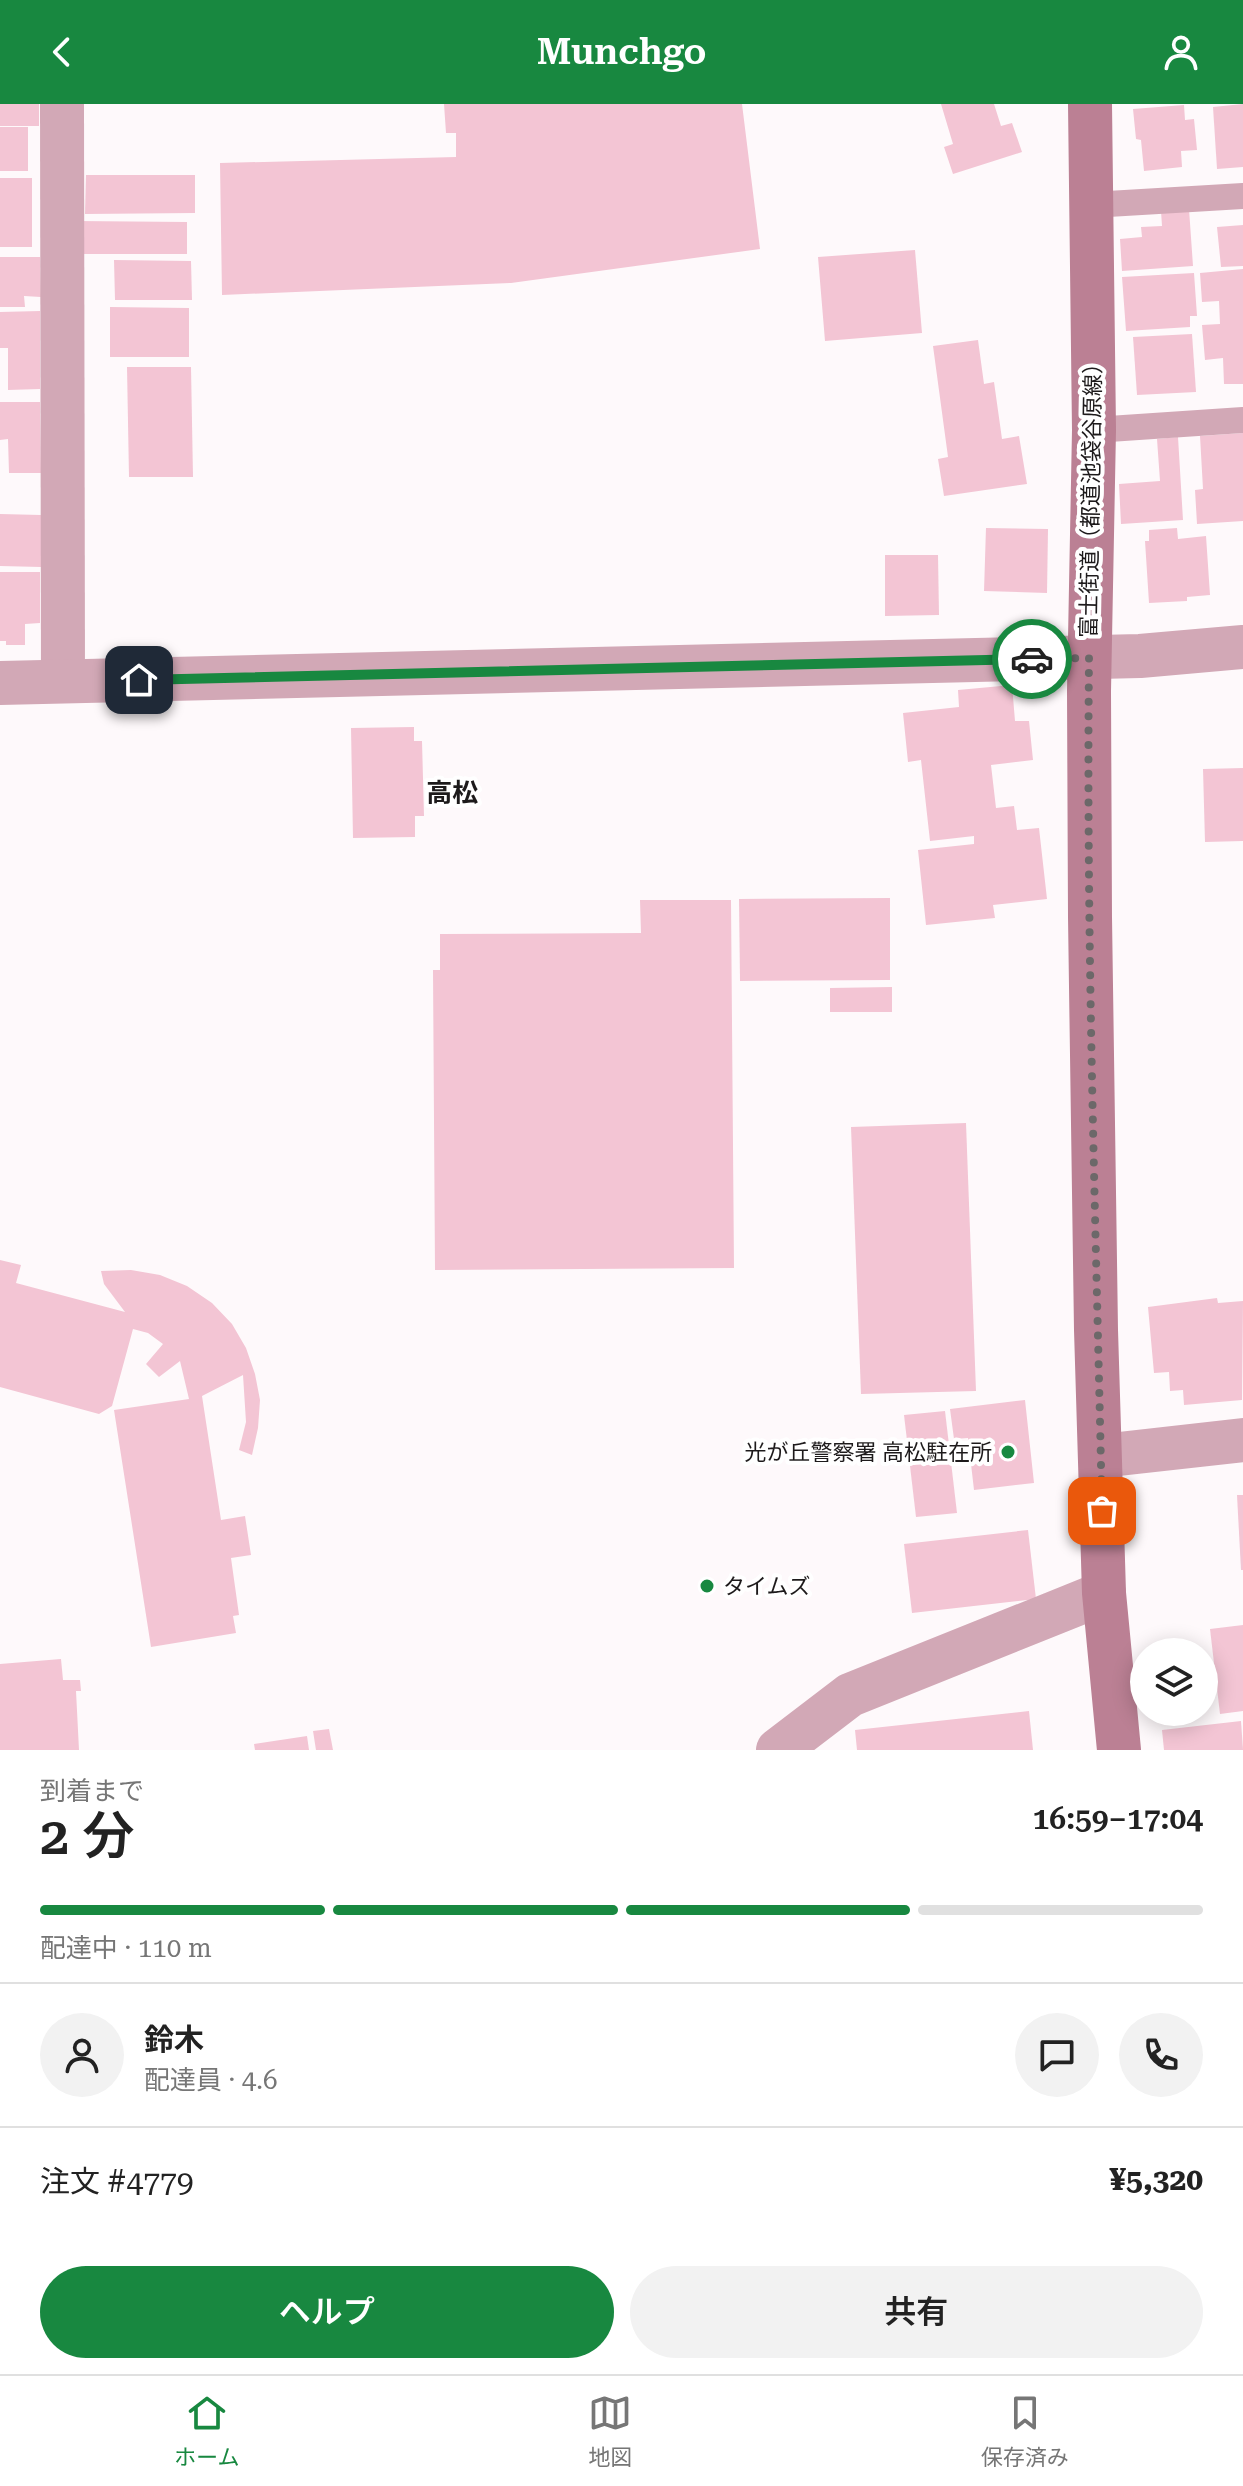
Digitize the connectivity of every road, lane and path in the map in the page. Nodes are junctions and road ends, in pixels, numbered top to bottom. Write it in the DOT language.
graph roads {
  1 [pos="62,104"];
  2 [pos="1090,104"];
  3 [pos="1243,196"];
  4 [pos="1091,205"];
  5 [pos="1243,420"];
  6 [pos="1094,430"];
  7 [pos="1243,647"];
  8 [pos="1089,658"];
  9 [pos="63,681"];
  10 [pos="0,683"];
  11 [pos="1243,1440"];
  12 [pos="1101,1456"];
  13 [pos="1104,1593"];
  14 [pos="778,1750"];
  15 [pos="1119,1750"];
  1 -- 9 [label="street"];
  2 -- 4 [label="main road, 富士街道（都道池袋谷原線）"];
  3 -- 4 [label="lane"];
  4 -- 6 [label="main road, 富士街道（都道池袋谷原線）"];
  5 -- 6 [label="lane"];
  6 -- 8 [label="main road, 富士街道（都道池袋谷原線）"];
  7 -- 8 [label="street"];
  8 -- 9 [label="street"];
  8 -- 12 [label="main road, 富士街道（都道池袋谷原線）"];
  9 -- 10 [label="street"];
  11 -- 12 [label="street"];
  12 -- 13 [label="main road, 富士街道（都道池袋谷原線）"];
  13 -- 14 [label="street"];
  13 -- 15 [label="main road, 富士街道（都道池袋谷原線）"];
}
